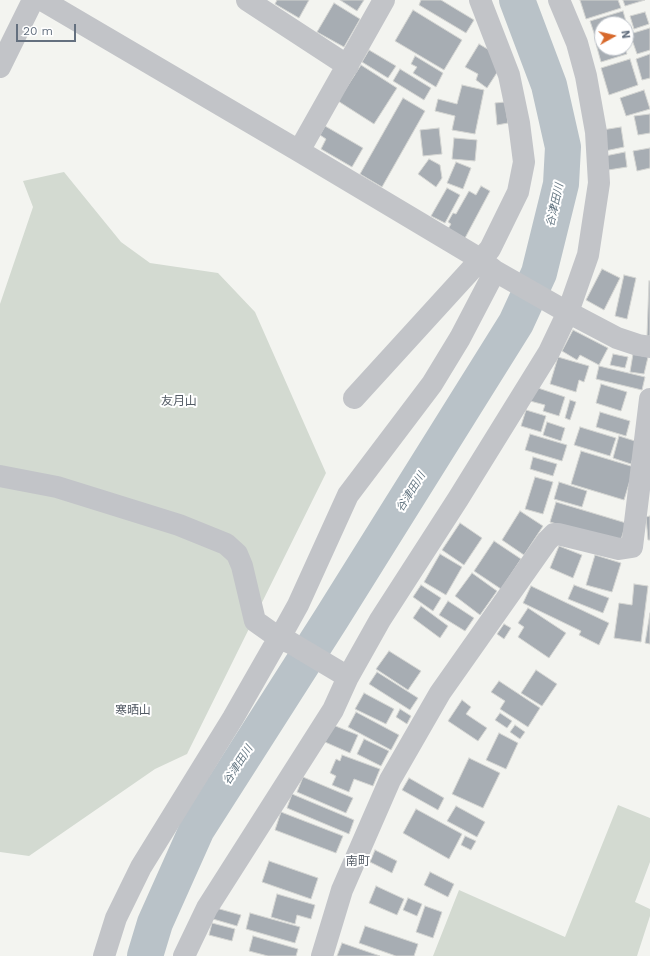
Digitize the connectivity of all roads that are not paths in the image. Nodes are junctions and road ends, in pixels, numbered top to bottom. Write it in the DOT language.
graph roads {
  1 [pos="33,0"];
  2 [pos="42,0"];
  3 [pos="247,0"];
  4 [pos="384,0"];
  5 [pos="480,0"];
  6 [pos="559,0"];
  7 [pos="348,66"];
  8 [pos="0,67"];
  9 [pos="299,151"];
  10 [pos="493,268"];
  11 [pos="564,310"];
  12 [pos="650,347"];
  13 [pos="354,398"];
  14 [pos="650,400"];
  15 [pos="0,476"];
  16 [pos="285,641"];
  17 [pos="348,677"];
  18 [pos="104,956"];
  19 [pos="184,956"];
  20 [pos="322,956"];
  1 -- 8 [label="street"];
  2 -- 9 [label="street"];
  3 -- 7 [label="street"];
  4 -- 7 [label="street"];
  5 -- 10 [label="street"];
  6 -- 11 [label="street"];
  7 -- 9 [label="street"];
  9 -- 10 [label="street"];
  10 -- 11 [label="street"];
  10 -- 13 [label="street"];
  10 -- 16 [label="street"];
  11 -- 12 [label="street"];
  11 -- 17 [label="street"];
  14 -- 20 [label="street"];
  15 -- 16 [label="street"];
  16 -- 17 [label="street"];
  16 -- 18 [label="street"];
  17 -- 19 [label="street"];
}
